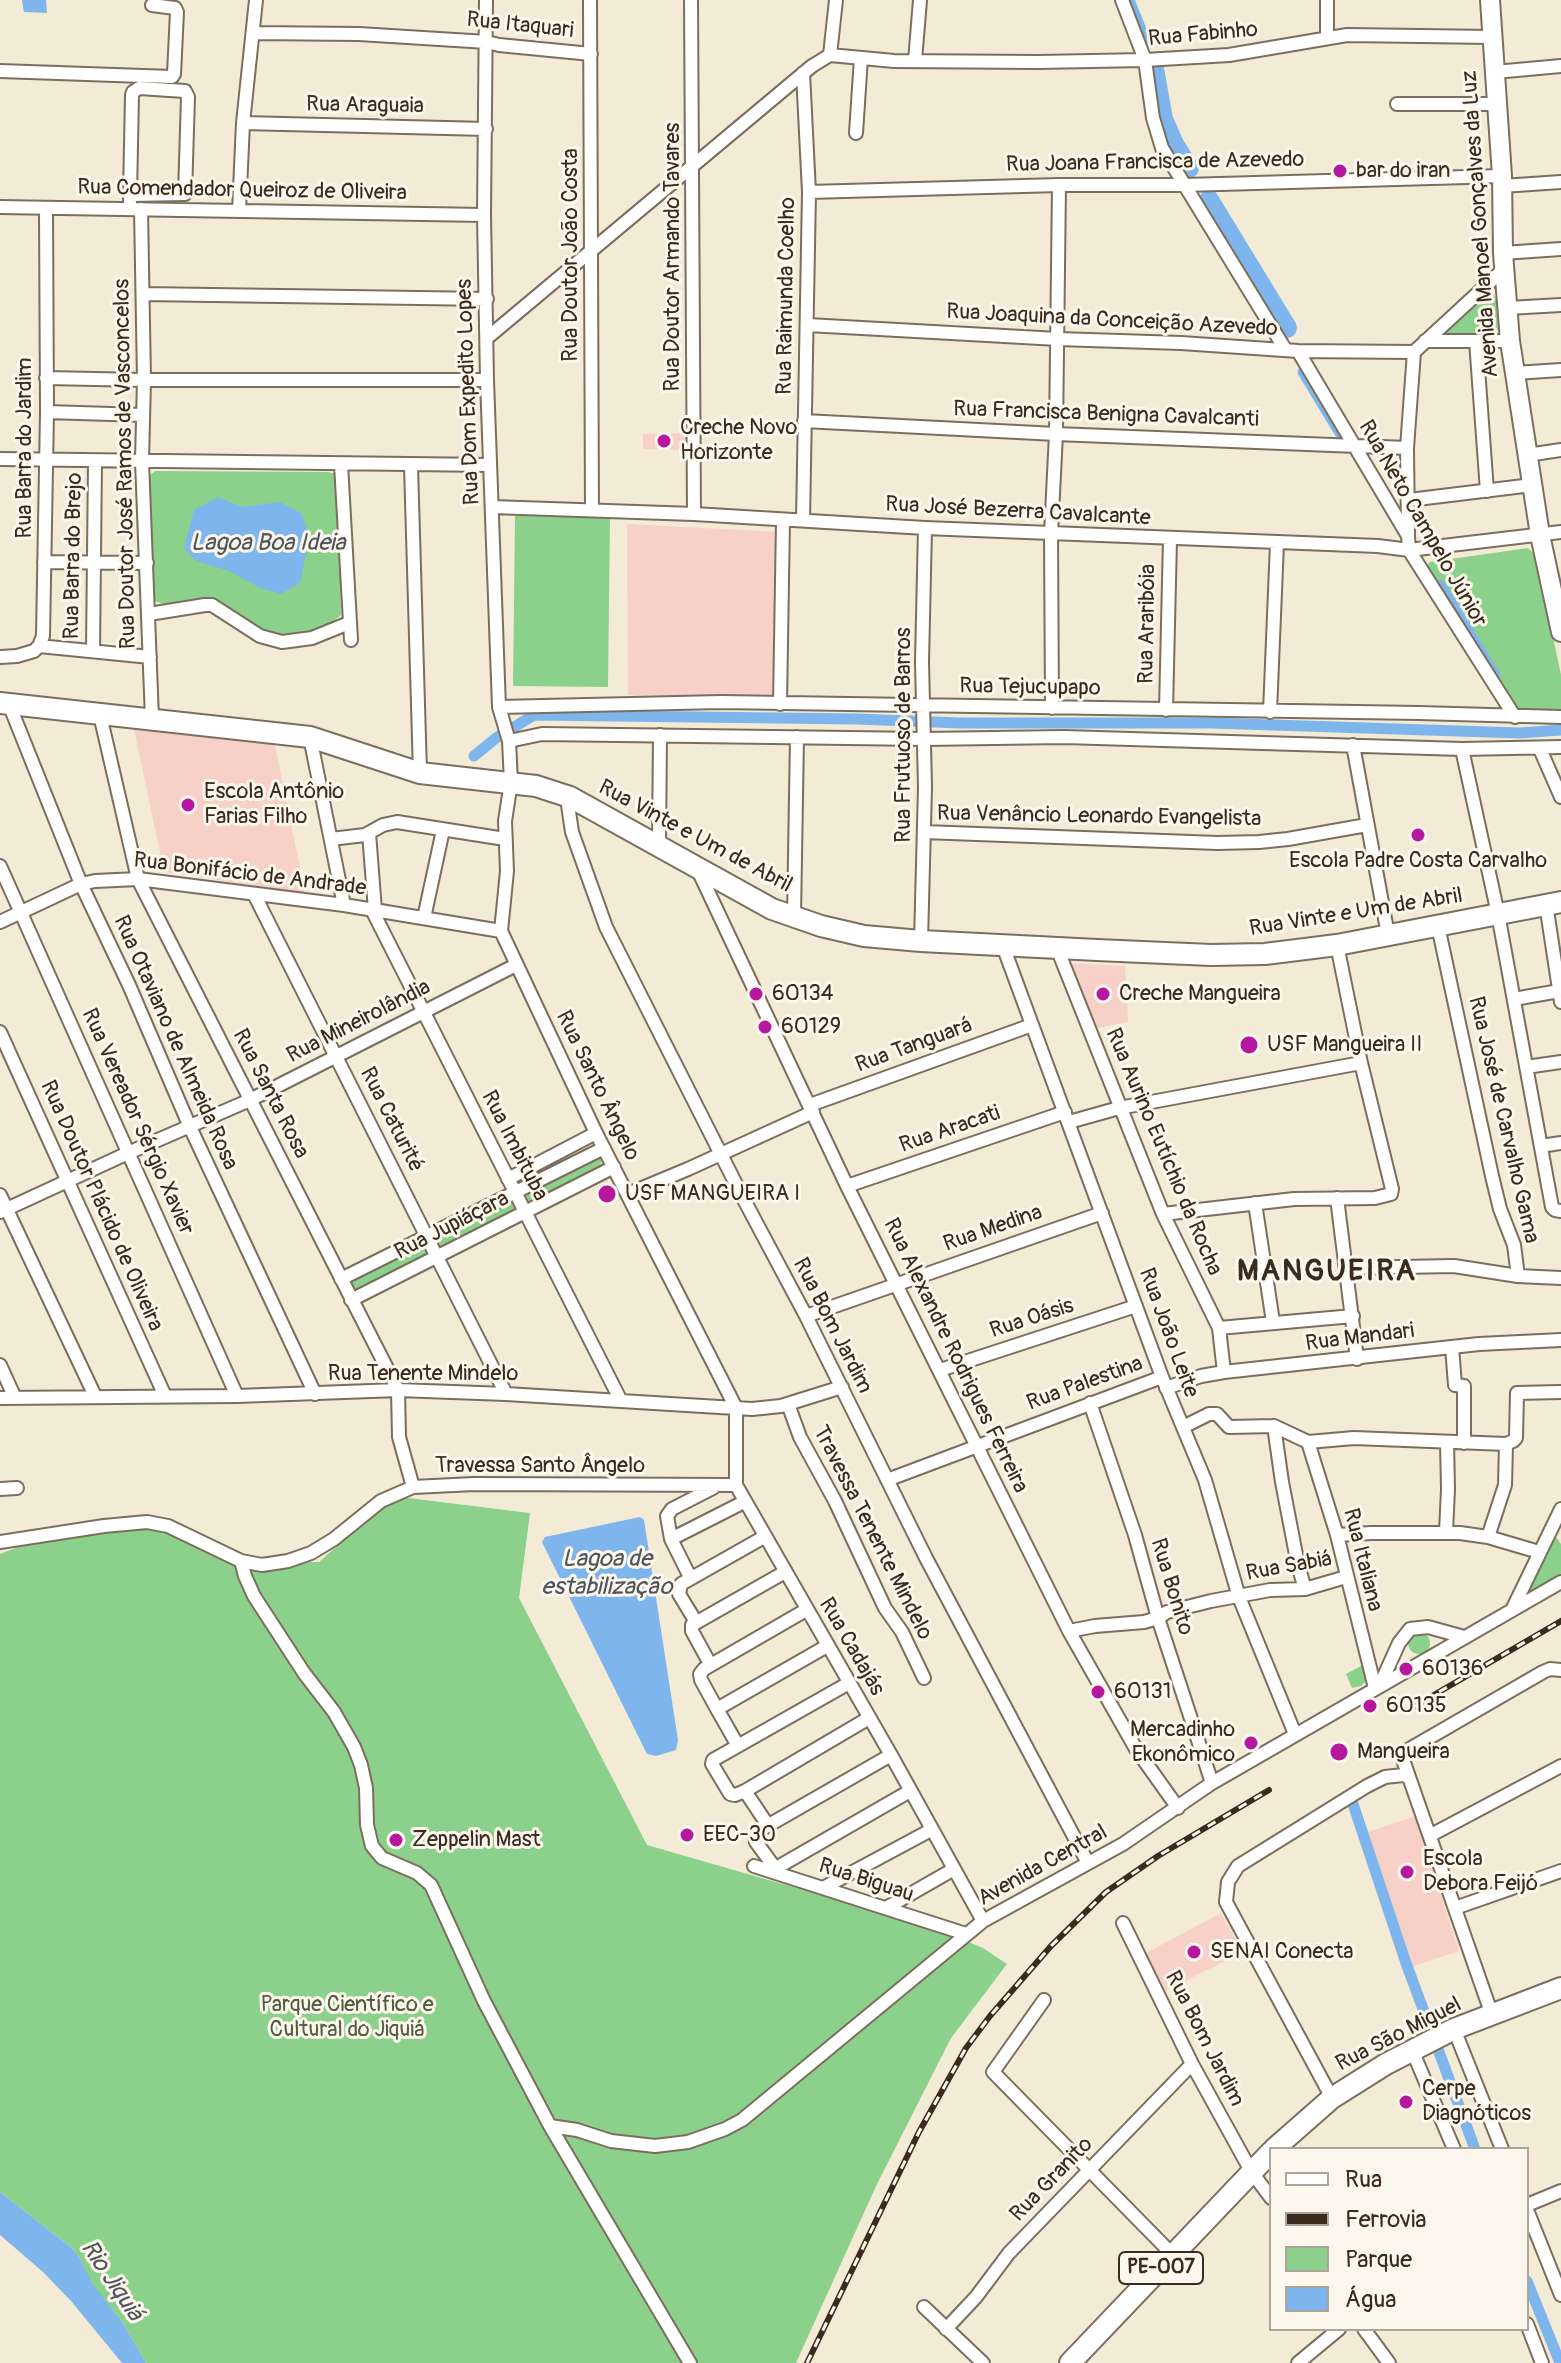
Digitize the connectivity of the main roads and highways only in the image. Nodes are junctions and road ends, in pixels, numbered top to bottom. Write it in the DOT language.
graph roads {
  1 [pos="1490,0"];
  2 [pos="1561,632"];
  3 [pos="4,704"];
  4 [pos="1553,903"];
  5 [pos="1560,1993"];
  6 [pos="1275,2147"];
  7 [pos="1269,2153"];
  8 [pos="1070,2363"];
  1 -- 2 [label="main road, Avenida Manoel Gonçalves da Luz"];
  3 -- 4 [label="main road, Rua Vinte e Um de Abril"];
  5 -- 6 [label="main road, Rua São Miguel / PE-007"];
  7 -- 8 [label="main road, Rua São Miguel / PE-007"];
}
